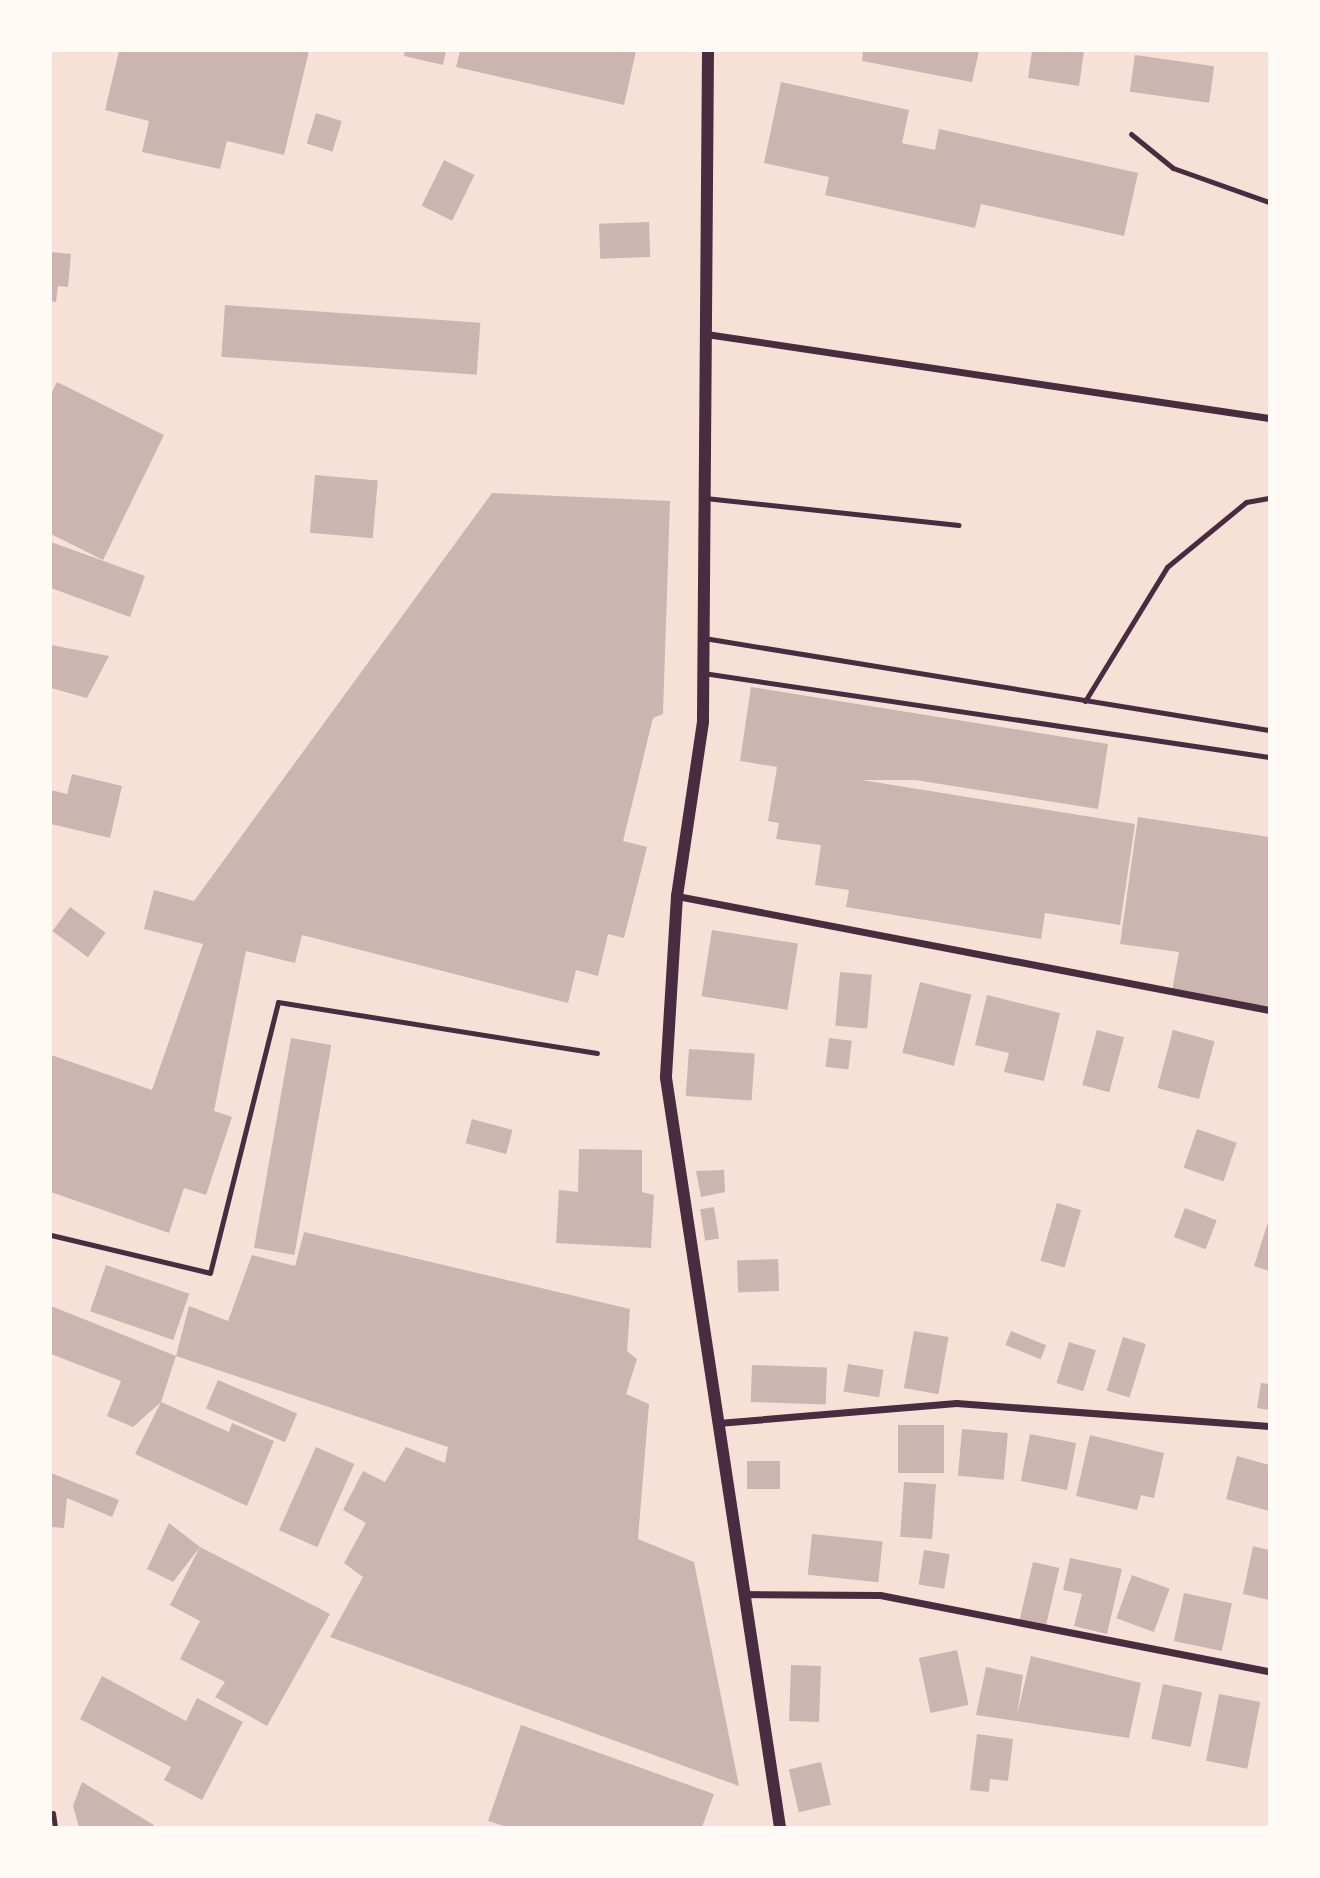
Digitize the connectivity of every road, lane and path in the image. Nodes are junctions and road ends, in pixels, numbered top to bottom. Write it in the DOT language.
graph roads {
  1 [pos="708,51"];
  2 [pos="1131,134"];
  3 [pos="1269,202"];
  4 [pos="706,334"];
  5 [pos="1269,418"];
  6 [pos="705,498"];
  7 [pos="1269,498"];
  8 [pos="959,525"];
  9 [pos="704,638"];
  10 [pos="703,673"];
  11 [pos="1085,701"];
  12 [pos="1269,730"];
  13 [pos="1269,757"];
  14 [pos="677,896"];
  15 [pos="1269,1010"];
  16 [pos="597,1053"];
  17 [pos="51,1234"];
  18 [pos="714,1423"];
  19 [pos="1269,1426"];
  20 [pos="741,1594"];
  21 [pos="1269,1671"];
  22 [pos="52,1813"];
  23 [pos="55,1827"];
  24 [pos="780,1827"];
  1 -- 4 [label="street"];
  2 -- 3 [label="lane"];
  4 -- 5 [label="street"];
  4 -- 6 [label="street"];
  6 -- 8 [label="lane"];
  6 -- 9 [label="street"];
  7 -- 11 [label="lane"];
  9 -- 10 [label="street"];
  9 -- 11 [label="lane"];
  10 -- 13 [label="lane"];
  10 -- 14 [label="street"];
  11 -- 12 [label="lane"];
  14 -- 15 [label="street"];
  14 -- 18 [label="street"];
  16 -- 17 [label="lane"];
  18 -- 19 [label="street"];
  18 -- 20 [label="street"];
  20 -- 21 [label="street"];
  20 -- 24 [label="street"];
  22 -- 23 [label="lane"];
}
